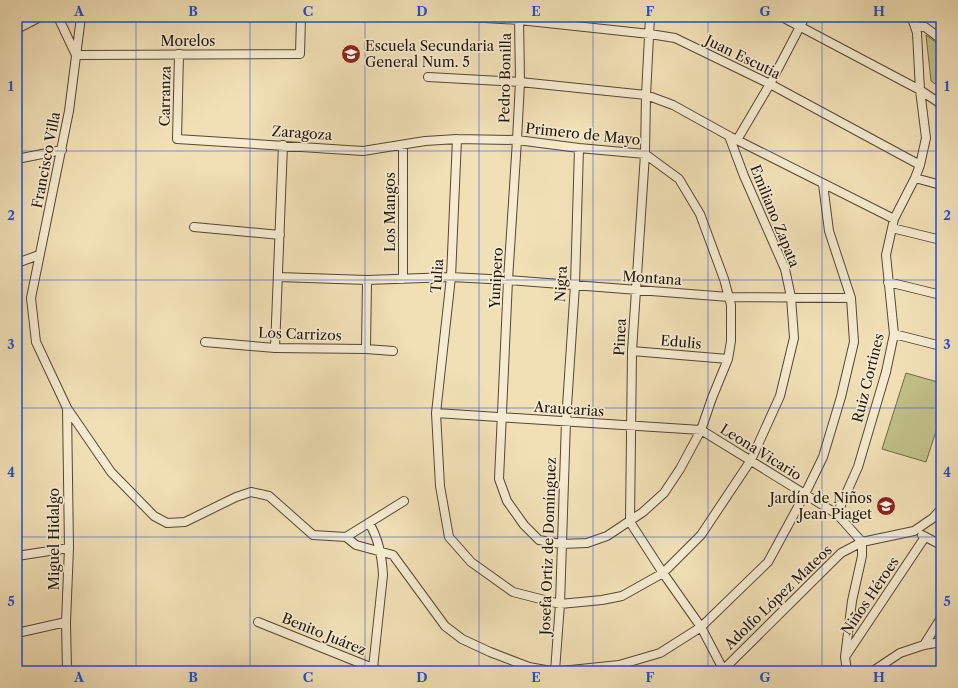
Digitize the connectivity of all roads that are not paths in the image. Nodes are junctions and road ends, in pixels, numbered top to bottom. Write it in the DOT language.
graph roads {
  1 [pos="40,17"];
  2 [pos="58,17"];
  3 [pos="81,17"];
  4 [pos="301,17"];
  5 [pos="467,17"];
  6 [pos="650,17"];
  7 [pos="782,17"];
  8 [pos="805,17"];
  9 [pos="908,17"];
  10 [pos="519,19"];
  11 [pos="915,26"];
  12 [pos="801,27"];
  13 [pos="17,29"];
  14 [pos="650,34"];
  15 [pos="941,39"];
  16 [pos="179,54"];
  17 [pos="76,55"];
  18 [pos="428,77"];
  19 [pos="520,82"];
  20 [pos="770,84"];
  21 [pos="920,90"];
  22 [pos="646,95"];
  23 [pos="941,104"];
  24 [pos="733,138"];
  25 [pos="177,139"];
  26 [pos="457,139"];
  27 [pos="517,140"];
  28 [pos="425,141"];
  29 [pos="283,145"];
  30 [pos="403,145"];
  31 [pos="579,148"];
  32 [pos="62,150"];
  33 [pos="645,154"];
  34 [pos="17,159"];
  35 [pos="920,165"];
  36 [pos="915,178"];
  37 [pos="822,184"];
  38 [pos="941,185"];
  39 [pos="894,219"];
  40 [pos="194,227"];
  41 [pos="892,228"];
  42 [pos="280,235"];
  43 [pos="941,240"];
  44 [pos="39,255"];
  45 [pos="17,263"];
  46 [pos="278,277"];
  47 [pos="451,277"];
  48 [pos="403,279"];
  49 [pos="367,280"];
  50 [pos="508,280"];
  51 [pos="888,282"];
  52 [pos="574,285"];
  53 [pos="636,290"];
  54 [pos="941,295"];
  55 [pos="729,297"];
  56 [pos="791,297"];
  57 [pos="851,298"];
  58 [pos="894,334"];
  59 [pos="206,342"];
  60 [pos="941,346"];
  61 [pos="276,348"];
  62 [pos="366,349"];
  63 [pos="393,351"];
  64 [pos="632,351"];
  65 [pos="728,359"];
  66 [pos="67,408"];
  67 [pos="436,414"];
  68 [pos="503,418"];
  69 [pos="566,421"];
  70 [pos="631,425"];
  71 [pos="701,430"];
  72 [pos="751,460"];
  73 [pos="805,494"];
  74 [pos="404,501"];
  75 [pos="941,509"];
  76 [pos="837,514"];
  77 [pos="630,522"];
  78 [pos="369,523"];
  79 [pos="914,531"];
  80 [pos="346,537"];
  81 [pos="925,537"];
  82 [pos="862,542"];
  83 [pos="561,544"];
  84 [pos="941,545"];
  85 [pos="69,548"];
  86 [pos="381,551"];
  87 [pos="17,556"];
  88 [pos="663,573"];
  89 [pos="560,604"];
  90 [pos="941,618"];
  91 [pos="66,622"];
  92 [pos="258,622"];
  93 [pos="701,627"];
  94 [pos="17,633"];
  95 [pos="941,642"];
  96 [pos="924,645"];
  97 [pos="846,656"];
  98 [pos="376,670"];
  99 [pos="724,670"];
  100 [pos="67,671"];
  101 [pos="551,671"];
  102 [pos="555,671"];
  103 [pos="561,671"];
  104 [pos="847,671"];
  105 [pos="873,671"];
  1 -- 13 [label="street"];
  2 -- 17 [label="street"];
  3 -- 17 [label="street, Francisco Villa"];
  4 -- 16 [label="street, Morelos"];
  5 -- 10 [label="street, Juan Escutia"];
  6 -- 14 [label="street, Pinea"];
  7 -- 12 [label="street"];
  8 -- 12 [label="street"];
  9 -- 11 [label="street"];
  10 -- 14 [label="street, Juan Escutia"];
  10 -- 19 [label="street, Pedro Bonilla"];
  11 -- 15 [label="street"];
  11 -- 21 [label="street, Ruiz Cortines"];
  12 -- 20 [label="street"];
  12 -- 21 [label="street"];
  14 -- 20 [label="street, Juan Escutia"];
  14 -- 22 [label="street, Pinea"];
  16 -- 17 [label="street, Morelos"];
  16 -- 25 [label="street, Carranza"];
  17 -- 32 [label="street, Francisco Villa"];
  18 -- 19 [label="street, Emiliano Zapata"];
  19 -- 22 [label="street, Emiliano Zapata"];
  19 -- 27 [label="street, Pedro Bonilla"];
  20 -- 24 [label="street"];
  20 -- 35 [label="street, Juan Escutia"];
  21 -- 23 [label="street"];
  21 -- 35 [label="street, Ruiz Cortines"];
  22 -- 24 [label="street, Emiliano Zapata"];
  22 -- 33 [label="street, Pinea"];
  24 -- 37 [label="street, Emiliano Zapata"];
  24 -- 56 [label="street, Emiliano Zapata"];
  25 -- 29 [label="street, Zaragoza"];
  26 -- 27 [label="street, Primero de Mayo"];
  26 -- 28 [label="street, Primero de Mayo"];
  26 -- 47 [label="street, Tulia"];
  27 -- 31 [label="street, Primero de Mayo"];
  27 -- 50 [label="street, Yunipero"];
  28 -- 30 [label="street, Zaragoza"];
  29 -- 30 [label="street, Zaragoza"];
  29 -- 42 [label="street"];
  30 -- 48 [label="street, Los Mangos"];
  31 -- 33 [label="street, Primero de Mayo"];
  31 -- 52 [label="street, Nigra"];
  32 -- 34 [label="street"];
  32 -- 44 [label="street, Francisco Villa"];
  33 -- 53 [label="street, Pinea"];
  33 -- 55 [label="street, Primero de Mayo"];
  35 -- 36 [label="street, Ruiz Cortines"];
  36 -- 38 [label="street"];
  36 -- 39 [label="street, Ruiz Cortines"];
  37 -- 39 [label="street, Emiliano Zapata"];
  37 -- 57 [label="street"];
  39 -- 41 [label="street, Ruiz Cortines"];
  40 -- 42 [label="street"];
  41 -- 43 [label="street"];
  41 -- 51 [label="street, Ruiz Cortines"];
  42 -- 46 [label="street"];
  44 -- 45 [label="street"];
  44 -- 66 [label="street, Francisco Villa"];
  46 -- 49 [label="street, Montana"];
  46 -- 61 [label="street"];
  47 -- 48 [label="street, Montana"];
  47 -- 50 [label="street, Montana"];
  47 -- 67 [label="street, Tulia"];
  48 -- 49 [label="street, Montana"];
  49 -- 62 [label="street"];
  50 -- 52 [label="street, Montana"];
  50 -- 68 [label="street, Yunipero"];
  51 -- 54 [label="street"];
  51 -- 58 [label="street, Ruiz Cortines"];
  52 -- 53 [label="street, Montana"];
  52 -- 69 [label="street, Nigra"];
  53 -- 55 [label="street, Montana"];
  53 -- 64 [label="street, Pinea"];
  55 -- 56 [label="street, Montana"];
  55 -- 65 [label="street, Primero de Mayo"];
  56 -- 57 [label="street, Montana"];
  56 -- 72 [label="street, Emiliano Zapata"];
  57 -- 73 [label="street"];
  58 -- 60 [label="street"];
  58 -- 76 [label="street, Ruiz Cortines"];
  59 -- 61 [label="street, Los Carrizos"];
  61 -- 62 [label="street, Los Carrizos"];
  62 -- 63 [label="street, Los Carrizos"];
  64 -- 65 [label="street, Edulis"];
  64 -- 70 [label="street, Pinea"];
  65 -- 71 [label="street, Primero de Mayo"];
  66 -- 80 [label="street, Francisco Villa"];
  66 -- 85 [label="street, Miguel Hidalgo"];
  67 -- 68 [label="street, Araucarias"];
  67 -- 89 [label="street, Emiliano Zapata"];
  68 -- 69 [label="street, Araucarias"];
  68 -- 83 [label="street"];
  69 -- 70 [label="street, Araucarias"];
  69 -- 83 [label="street, Josefa Ortiz de Domínguez"];
  70 -- 71 [label="street, Araucarias"];
  70 -- 77 [label="street, Pinea"];
  71 -- 72 [label="street, Leona Vicario"];
  71 -- 77 [label="street"];
  72 -- 73 [label="street, Leona Vicario"];
  72 -- 88 [label="street, Emiliano Zapata"];
  73 -- 76 [label="street, Leona Vicario"];
  73 -- 93 [label="street"];
  74 -- 78 [label="street"];
  75 -- 79 [label="street, Adolfo López Mateos"];
  76 -- 82 [label="street, Leona Vicario"];
  77 -- 83 [label="street"];
  77 -- 88 [label="street"];
  78 -- 80 [label="street"];
  78 -- 86 [label="street"];
  79 -- 81 [label="street"];
  79 -- 82 [label="street, Adolfo López Mateos"];
  80 -- 86 [label="street"];
  81 -- 84 [label="street"];
  81 -- 97 [label="street, Niños Héroes"];
  82 -- 97 [label="street"];
  82 -- 99 [label="street, Adolfo López Mateos"];
  83 -- 89 [label="street, Josefa Ortiz de Domínguez"];
  85 -- 87 [label="street"];
  85 -- 91 [label="street, Miguel Hidalgo"];
  86 -- 98 [label="street"];
  86 -- 101 [label="street"];
  88 -- 89 [label="street, Emiliano Zapata"];
  88 -- 93 [label="street"];
  89 -- 102 [label="street, Josefa Ortiz de Domínguez"];
  90 -- 96 [label="street"];
  91 -- 94 [label="street"];
  91 -- 100 [label="street, Miguel Hidalgo"];
  92 -- 98 [label="street, Benito Juárez"];
  93 -- 99 [label="street"];
  93 -- 103 [label="street"];
  95 -- 96 [label="street"];
  96 -- 105 [label="street"];
  97 -- 104 [label="street, Niños Héroes"];
}
